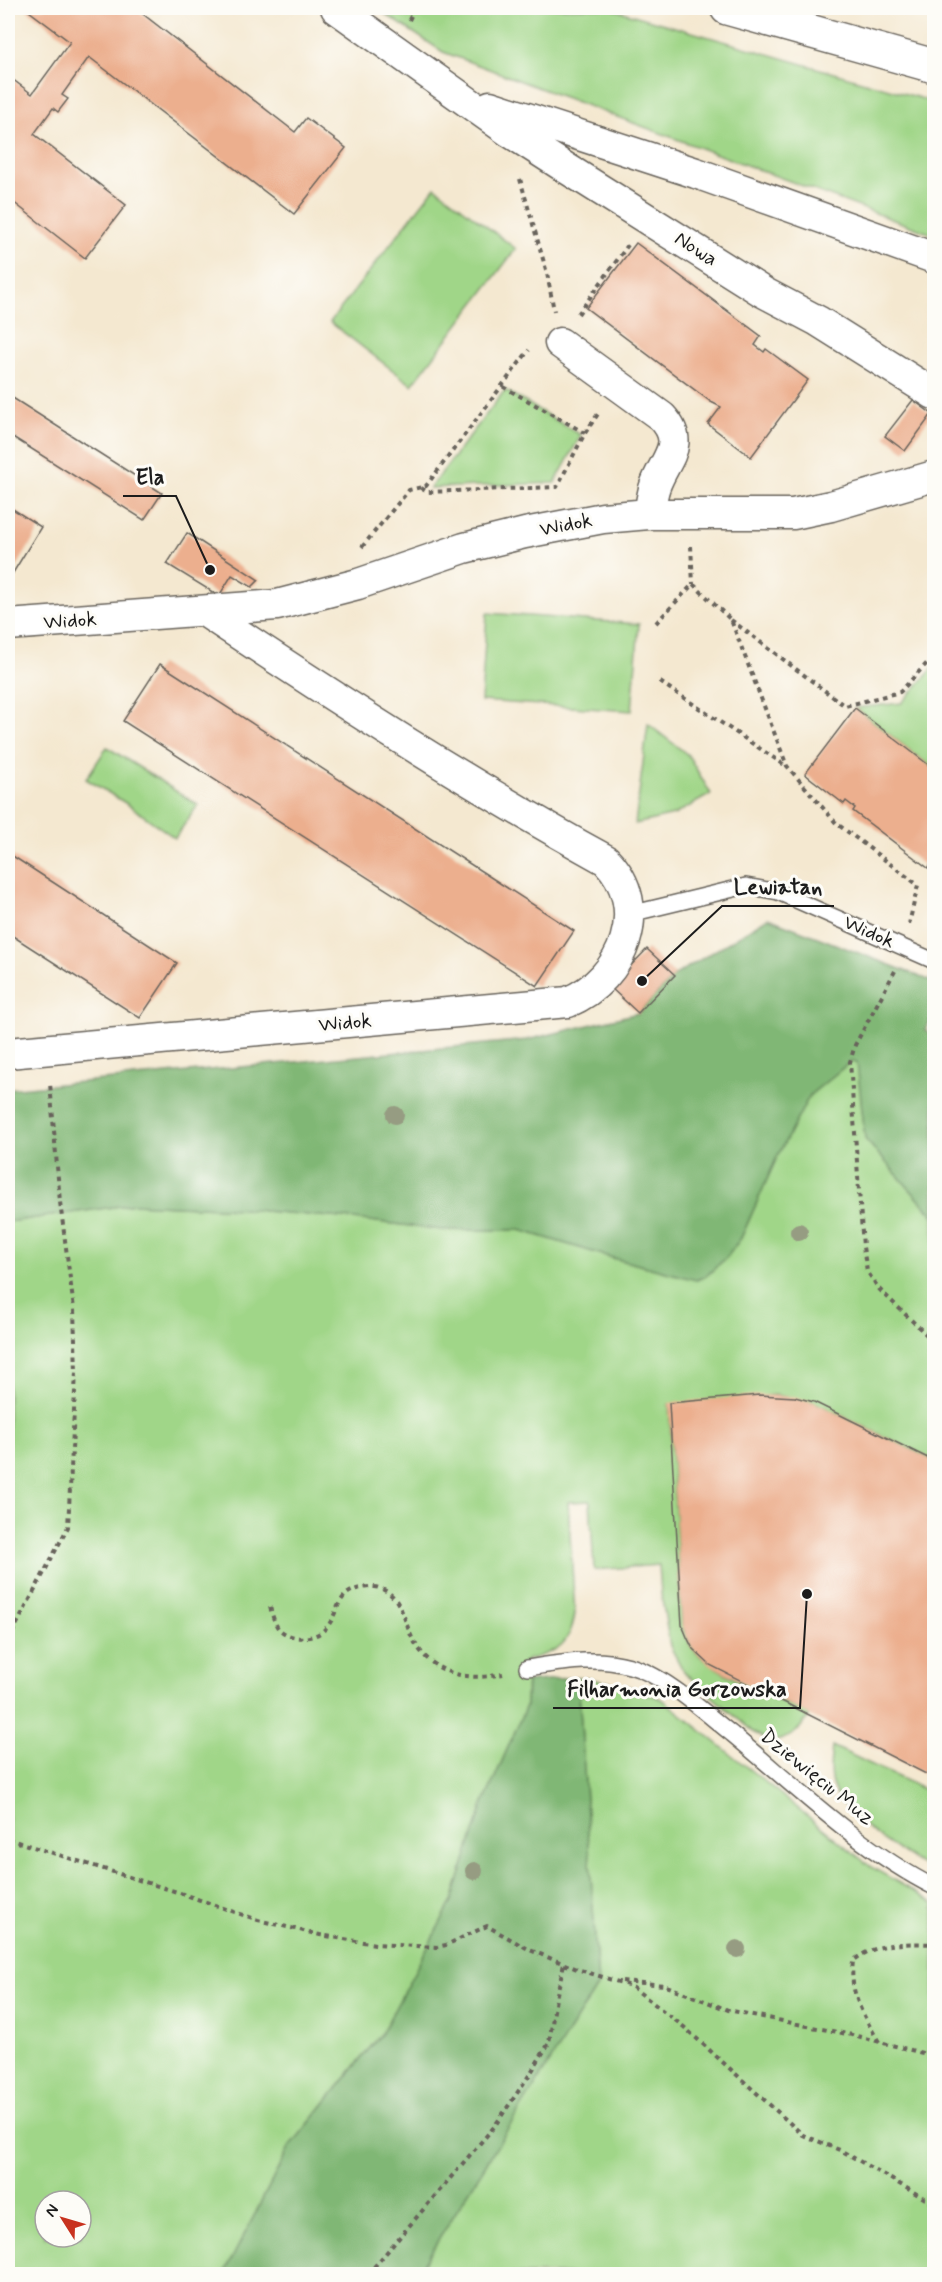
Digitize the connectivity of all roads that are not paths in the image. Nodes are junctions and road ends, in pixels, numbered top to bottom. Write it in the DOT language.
graph roads {
  1 [pos="336,8"];
  2 [pos="727,8"];
  3 [pos="934,66"];
  4 [pos="461,97"];
  5 [pos="934,258"];
  6 [pos="548,342"];
  7 [pos="934,394"];
  8 [pos="934,476"];
  9 [pos="649,514"];
  10 [pos="204,612"];
  11 [pos="8,625"];
  12 [pos="630,914"];
  13 [pos="934,961"];
  14 [pos="8,1053"];
  15 [pos="527,1668"];
  16 [pos="934,1887"];
  1 -- 4 [label="street, Nowa"];
  2 -- 3 [label="street"];
  4 -- 5 [label="street, Nowa"];
  4 -- 7 [label="street, Nowa"];
  6 -- 9 [label="street"];
  8 -- 9 [label="street, Widok"];
  9 -- 10 [label="street, Widok"];
  10 -- 11 [label="street, Widok"];
  10 -- 12 [label="street, Widok"];
  12 -- 13 [label="lane, Widok"];
  12 -- 14 [label="street, Widok"];
  15 -- 16 [label="lane, Dziewięciu Muz"];
}
